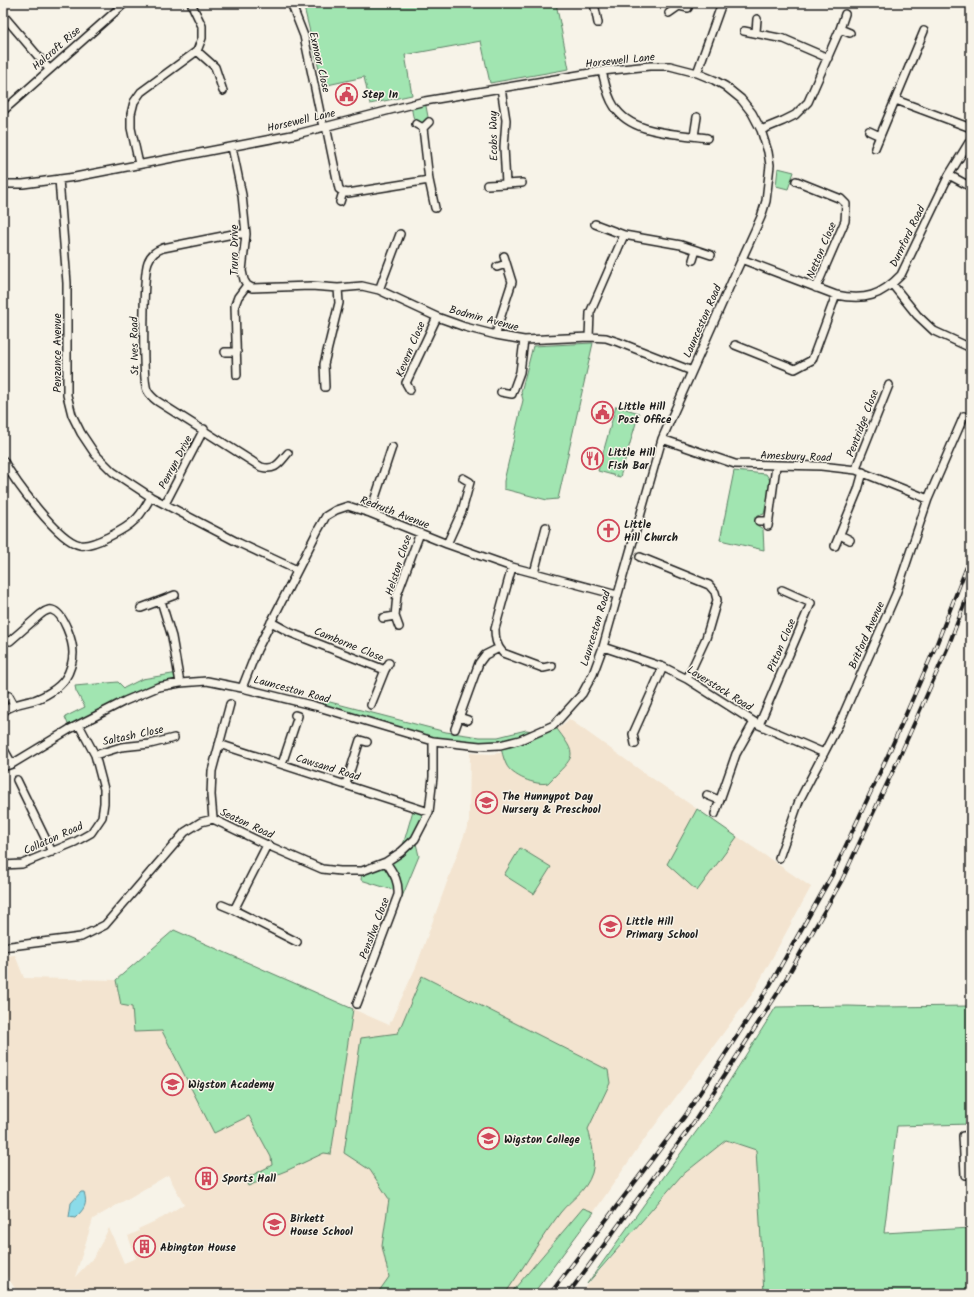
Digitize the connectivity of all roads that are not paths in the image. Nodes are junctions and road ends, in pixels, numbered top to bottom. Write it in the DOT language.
graph roads {
  1 [pos="125,3"];
  2 [pos="192,3"];
  3 [pos="291,3"];
  4 [pos="594,3"];
  5 [pos="722,3"];
  6 [pos="678,4"];
  7 [pos="688,8"];
  8 [pos="669,13"];
  9 [pos="845,14"];
  10 [pos="3,15"];
  11 [pos="757,19"];
  12 [pos="598,23"];
  13 [pos="840,29"];
  14 [pos="744,30"];
  15 [pos="924,31"];
  16 [pos="756,32"];
  17 [pos="850,32"];
  18 [pos="920,41"];
  19 [pos="928,45"];
  20 [pos="197,51"];
  21 [pos="828,58"];
  22 [pos="49,69"];
  23 [pos="602,71"];
  24 [pos="697,73"];
  25 [pos="501,88"];
  26 [pos="223,91"];
  27 [pos="896,100"];
  28 [pos="3,110"];
  29 [pos="697,117"];
  30 [pos="429,122"];
  31 [pos="325,126"];
  32 [pos="971,128"];
  33 [pos="761,130"];
  34 [pos="869,131"];
  35 [pos="694,136"];
  36 [pos="880,136"];
  37 [pos="707,138"];
  38 [pos="971,139"];
  39 [pos="232,147"];
  40 [pos="875,148"];
  41 [pos="139,164"];
  42 [pos="949,175"];
  43 [pos="59,179"];
  44 [pos="429,180"];
  45 [pos="796,181"];
  46 [pos="522,183"];
  47 [pos="3,184"];
  48 [pos="506,184"];
  49 [pos="487,185"];
  50 [pos="971,187"];
  51 [pos="343,192"];
  52 [pos="340,202"];
  53 [pos="434,208"];
  54 [pos="595,224"];
  55 [pos="246,234"];
  56 [pos="400,234"];
  57 [pos="624,235"];
  58 [pos="696,250"];
  59 [pos="711,255"];
  60 [pos="504,256"];
  61 [pos="742,259"];
  62 [pos="693,260"];
  63 [pos="506,264"];
  64 [pos="497,266"];
  65 [pos="892,284"];
  66 [pos="247,285"];
  67 [pos="338,288"];
  68 [pos="816,288"];
  69 [pos="379,290"];
  70 [pos="836,296"];
  71 [pos="436,317"];
  72 [pos="496,335"];
  73 [pos="589,337"];
  74 [pos="524,340"];
  75 [pos="735,345"];
  76 [pos="971,348"];
  77 [pos="225,352"];
  78 [pos="237,352"];
  79 [pos="692,371"];
  80 [pos="237,375"];
  81 [pos="889,385"];
  82 [pos="325,387"];
  83 [pos="410,390"];
  84 [pos="501,392"];
  85 [pos="964,416"];
  86 [pos="204,430"];
  87 [pos="662,439"];
  88 [pos="392,447"];
  89 [pos="288,453"];
  90 [pos="3,460"];
  91 [pos="776,466"];
  92 [pos="860,471"];
  93 [pos="463,478"];
  94 [pos="150,497"];
  95 [pos="928,499"];
  96 [pos="165,504"];
  97 [pos="370,513"];
  98 [pos="759,521"];
  99 [pos="546,527"];
  100 [pos="420,533"];
  101 [pos="840,535"];
  102 [pos="850,540"];
  103 [pos="447,544"];
  104 [pos="835,546"];
  105 [pos="640,557"];
  106 [pos="512,566"];
  107 [pos="297,570"];
  108 [pos="534,573"];
  109 [pos="782,590"];
  110 [pos="175,595"];
  111 [pos="617,595"];
  112 [pos="161,601"];
  113 [pos="141,608"];
  114 [pos="395,616"];
  115 [pos="383,618"];
  116 [pos="271,622"];
  117 [pos="399,627"];
  118 [pos="10,641"];
  119 [pos="603,647"];
  120 [pos="498,648"];
  121 [pos="389,663"];
  122 [pos="552,666"];
  123 [pos="663,667"];
  124 [pos="386,670"];
  125 [pos="687,679"];
  126 [pos="180,683"];
  127 [pos="242,688"];
  128 [pos="9,696"];
  129 [pos="230,704"];
  130 [pos="372,705"];
  131 [pos="14,706"];
  132 [pos="3,712"];
  133 [pos="299,716"];
  134 [pos="459,717"];
  135 [pos="468,720"];
  136 [pos="756,724"];
  137 [pos="79,725"];
  138 [pos="455,729"];
  139 [pos="174,738"];
  140 [pos="433,741"];
  141 [pos="367,742"];
  142 [pos="219,744"];
  143 [pos="634,744"];
  144 [pos="3,748"];
  145 [pos="824,753"];
  146 [pos="95,755"];
  147 [pos="12,764"];
  148 [pos="282,764"];
  149 [pos="3,767"];
  150 [pos="17,780"];
  151 [pos="346,784"];
  152 [pos="707,795"];
  153 [pos="720,800"];
  154 [pos="429,812"];
  155 [pos="715,814"];
  156 [pos="213,818"];
  157 [pos="267,845"];
  158 [pos="52,852"];
  159 [pos="779,858"];
  160 [pos="386,862"];
  161 [pos="3,865"];
  162 [pos="222,905"];
  163 [pos="234,910"];
  164 [pos="298,942"];
  165 [pos="3,947"];
  166 [pos="356,1005"];
  167 [pos="971,1135"];
  168 [pos="965,1175"];
  169 [pos="3,1291"];
  170 [pos="5,1294"];
  1 -- 22 [label="street, Halcroft Rise"];
  2 -- 20 [label="street"];
  3 -- 31 [label="street, Exmoor Close"];
  4 -- 12 [label="street"];
  5 -- 24 [label="street"];
  6 -- 7 [label="street"];
  6 -- 8 [label="street"];
  9 -- 13 [label="street"];
  10 -- 22 [label="street"];
  11 -- 16 [label="street"];
  13 -- 17 [label="street"];
  13 -- 21 [label="street"];
  14 -- 16 [label="street"];
  15 -- 18 [label="street"];
  16 -- 21 [label="street"];
  18 -- 19 [label="street"];
  18 -- 27 [label="street"];
  20 -- 26 [label="street"];
  20 -- 41 [label="street"];
  21 -- 33 [label="street"];
  22 -- 28 [label="street, Halcroft Rise"];
  23 -- 24 [label="street, Horsewell Lane"];
  23 -- 25 [label="street, Horsewell Lane"];
  23 -- 35 [label="street"];
  24 -- 33 [label="street, Launceston Road"];
  25 -- 31 [label="street, Horsewell Lane"];
  25 -- 48 [label="street, Ecobs Way"];
  27 -- 32 [label="street"];
  27 -- 36 [label="street"];
  29 -- 35 [label="street"];
  30 -- 44 [label="street"];
  31 -- 39 [label="street, Horsewell Lane"];
  31 -- 51 [label="street, Exmoor Close"];
  33 -- 61 [label="street, Launceston Road"];
  34 -- 36 [label="street"];
  35 -- 37 [label="street"];
  36 -- 40 [label="street"];
  38 -- 42 [label="street, Durnford Road"];
  39 -- 41 [label="street, Horsewell Lane"];
  39 -- 55 [label="street, Truro Drive"];
  41 -- 43 [label="street, Horsewell Lane"];
  42 -- 50 [label="street"];
  42 -- 65 [label="street, Durnford Road"];
  43 -- 47 [label="street, Horsewell Lane"];
  43 -- 94 [label="street, Penzance Avenue"];
  44 -- 51 [label="street"];
  44 -- 53 [label="street"];
  45 -- 68 [label="street, Netton Close"];
  46 -- 48 [label="street"];
  48 -- 49 [label="street"];
  51 -- 52 [label="street"];
  54 -- 57 [label="street"];
  55 -- 66 [label="street, Truro Drive"];
  55 -- 86 [label="street, St Ives Road"];
  56 -- 69 [label="street"];
  57 -- 58 [label="street"];
  57 -- 73 [label="street"];
  58 -- 59 [label="street"];
  58 -- 62 [label="street"];
  60 -- 63 [label="street"];
  61 -- 68 [label="street, Durnford Road"];
  61 -- 79 [label="street, Launceston Road"];
  63 -- 64 [label="street"];
  63 -- 72 [label="street"];
  65 -- 70 [label="street, Durnford Road"];
  65 -- 76 [label="street"];
  66 -- 67 [label="street, Bodmin Avenue"];
  66 -- 78 [label="street, Truro Drive"];
  67 -- 69 [label="street, Bodmin Avenue"];
  67 -- 82 [label="street"];
  68 -- 70 [label="street, Durnford Road"];
  69 -- 71 [label="street, Bodmin Avenue"];
  70 -- 75 [label="street"];
  71 -- 72 [label="street, Bodmin Avenue"];
  71 -- 83 [label="street, Kevern Close"];
  72 -- 74 [label="street, Bodmin Avenue"];
  73 -- 74 [label="street, Bodmin Avenue"];
  73 -- 79 [label="street, Bodmin Avenue"];
  74 -- 84 [label="street"];
  77 -- 78 [label="street"];
  78 -- 80 [label="street, Truro Drive"];
  79 -- 87 [label="street, Launceston Road"];
  81 -- 92 [label="street, Pentridge Close"];
  85 -- 95 [label="street, Britford Avenue"];
  86 -- 89 [label="street, St Ives Road"];
  86 -- 96 [label="street, Penryn Drive"];
  87 -- 91 [label="street, Amesbury Road"];
  87 -- 111 [label="street, Launceston Road"];
  88 -- 97 [label="street"];
  90 -- 94 [label="street"];
  91 -- 92 [label="street, Amesbury Road"];
  91 -- 98 [label="street"];
  92 -- 95 [label="street, Amesbury Road"];
  92 -- 101 [label="street, Pentridge Close"];
  93 -- 103 [label="street"];
  94 -- 96 [label="street, Penzance Avenue"];
  95 -- 145 [label="street, Britford Avenue"];
  96 -- 107 [label="street, Penzance Avenue"];
  97 -- 100 [label="street, Redruth Avenue"];
  97 -- 107 [label="street, Redruth Avenue"];
  99 -- 108 [label="street"];
  100 -- 103 [label="street, Redruth Avenue"];
  100 -- 114 [label="street, Helston Close"];
  101 -- 102 [label="street"];
  101 -- 104 [label="street, Pentridge Close"];
  103 -- 106 [label="street, Redruth Avenue"];
  105 -- 125 [label="street"];
  106 -- 108 [label="street, Redruth Avenue"];
  106 -- 120 [label="street"];
  107 -- 116 [label="street, Redruth Avenue"];
  108 -- 111 [label="street, Redruth Avenue"];
  109 -- 136 [label="street, Pitton Close"];
  110 -- 112 [label="street"];
  111 -- 119 [label="street, Launceston Road"];
  112 -- 113 [label="street"];
  112 -- 126 [label="street"];
  114 -- 115 [label="street"];
  114 -- 117 [label="street, Helston Close"];
  116 -- 124 [label="street, Camborne Close"];
  116 -- 127 [label="street, Redruth Avenue"];
  118 -- 131 [label="street"];
  119 -- 123 [label="street, Laverstock Road"];
  119 -- 140 [label="street, Launceston Road"];
  120 -- 122 [label="street"];
  120 -- 134 [label="street"];
  121 -- 124 [label="street"];
  123 -- 125 [label="street, Laverstock Road"];
  123 -- 143 [label="street"];
  124 -- 130 [label="street, Camborne Close"];
  125 -- 136 [label="street, Laverstock Road"];
  126 -- 127 [label="street, Launceston Road"];
  126 -- 137 [label="street, Launceston Road"];
  127 -- 140 [label="street, Launceston Road"];
  128 -- 131 [label="street"];
  129 -- 142 [label="street"];
  131 -- 132 [label="street"];
  133 -- 148 [label="street"];
  134 -- 135 [label="street"];
  134 -- 138 [label="street"];
  136 -- 145 [label="street, Laverstock Road"];
  136 -- 153 [label="street"];
  137 -- 146 [label="street, Collaton Road"];
  137 -- 147 [label="street, Launceston Road"];
  139 -- 146 [label="street, Saltash Close"];
  140 -- 154 [label="street, Seaton Road"];
  141 -- 151 [label="street"];
  142 -- 148 [label="street, Cawsand Road"];
  142 -- 156 [label="street"];
  144 -- 147 [label="street"];
  145 -- 159 [label="street, Britford Avenue"];
  146 -- 158 [label="street, Collaton Road"];
  147 -- 149 [label="street, Launceston Road"];
  148 -- 151 [label="street, Cawsand Road"];
  150 -- 158 [label="street"];
  151 -- 154 [label="street, Cawsand Road"];
  152 -- 153 [label="street"];
  153 -- 155 [label="street"];
  154 -- 160 [label="street, Seaton Road"];
  156 -- 157 [label="street, Seaton Road"];
  156 -- 165 [label="street, Seaton Road"];
  157 -- 160 [label="street, Seaton Road"];
  157 -- 163 [label="street"];
  158 -- 161 [label="street, Collaton Road"];
  160 -- 166 [label="street, Pensilva Close"];
  162 -- 163 [label="street"];
  163 -- 164 [label="street"];
  167 -- 168 [label="street"];
  169 -- 170 [label="main road"];
}
